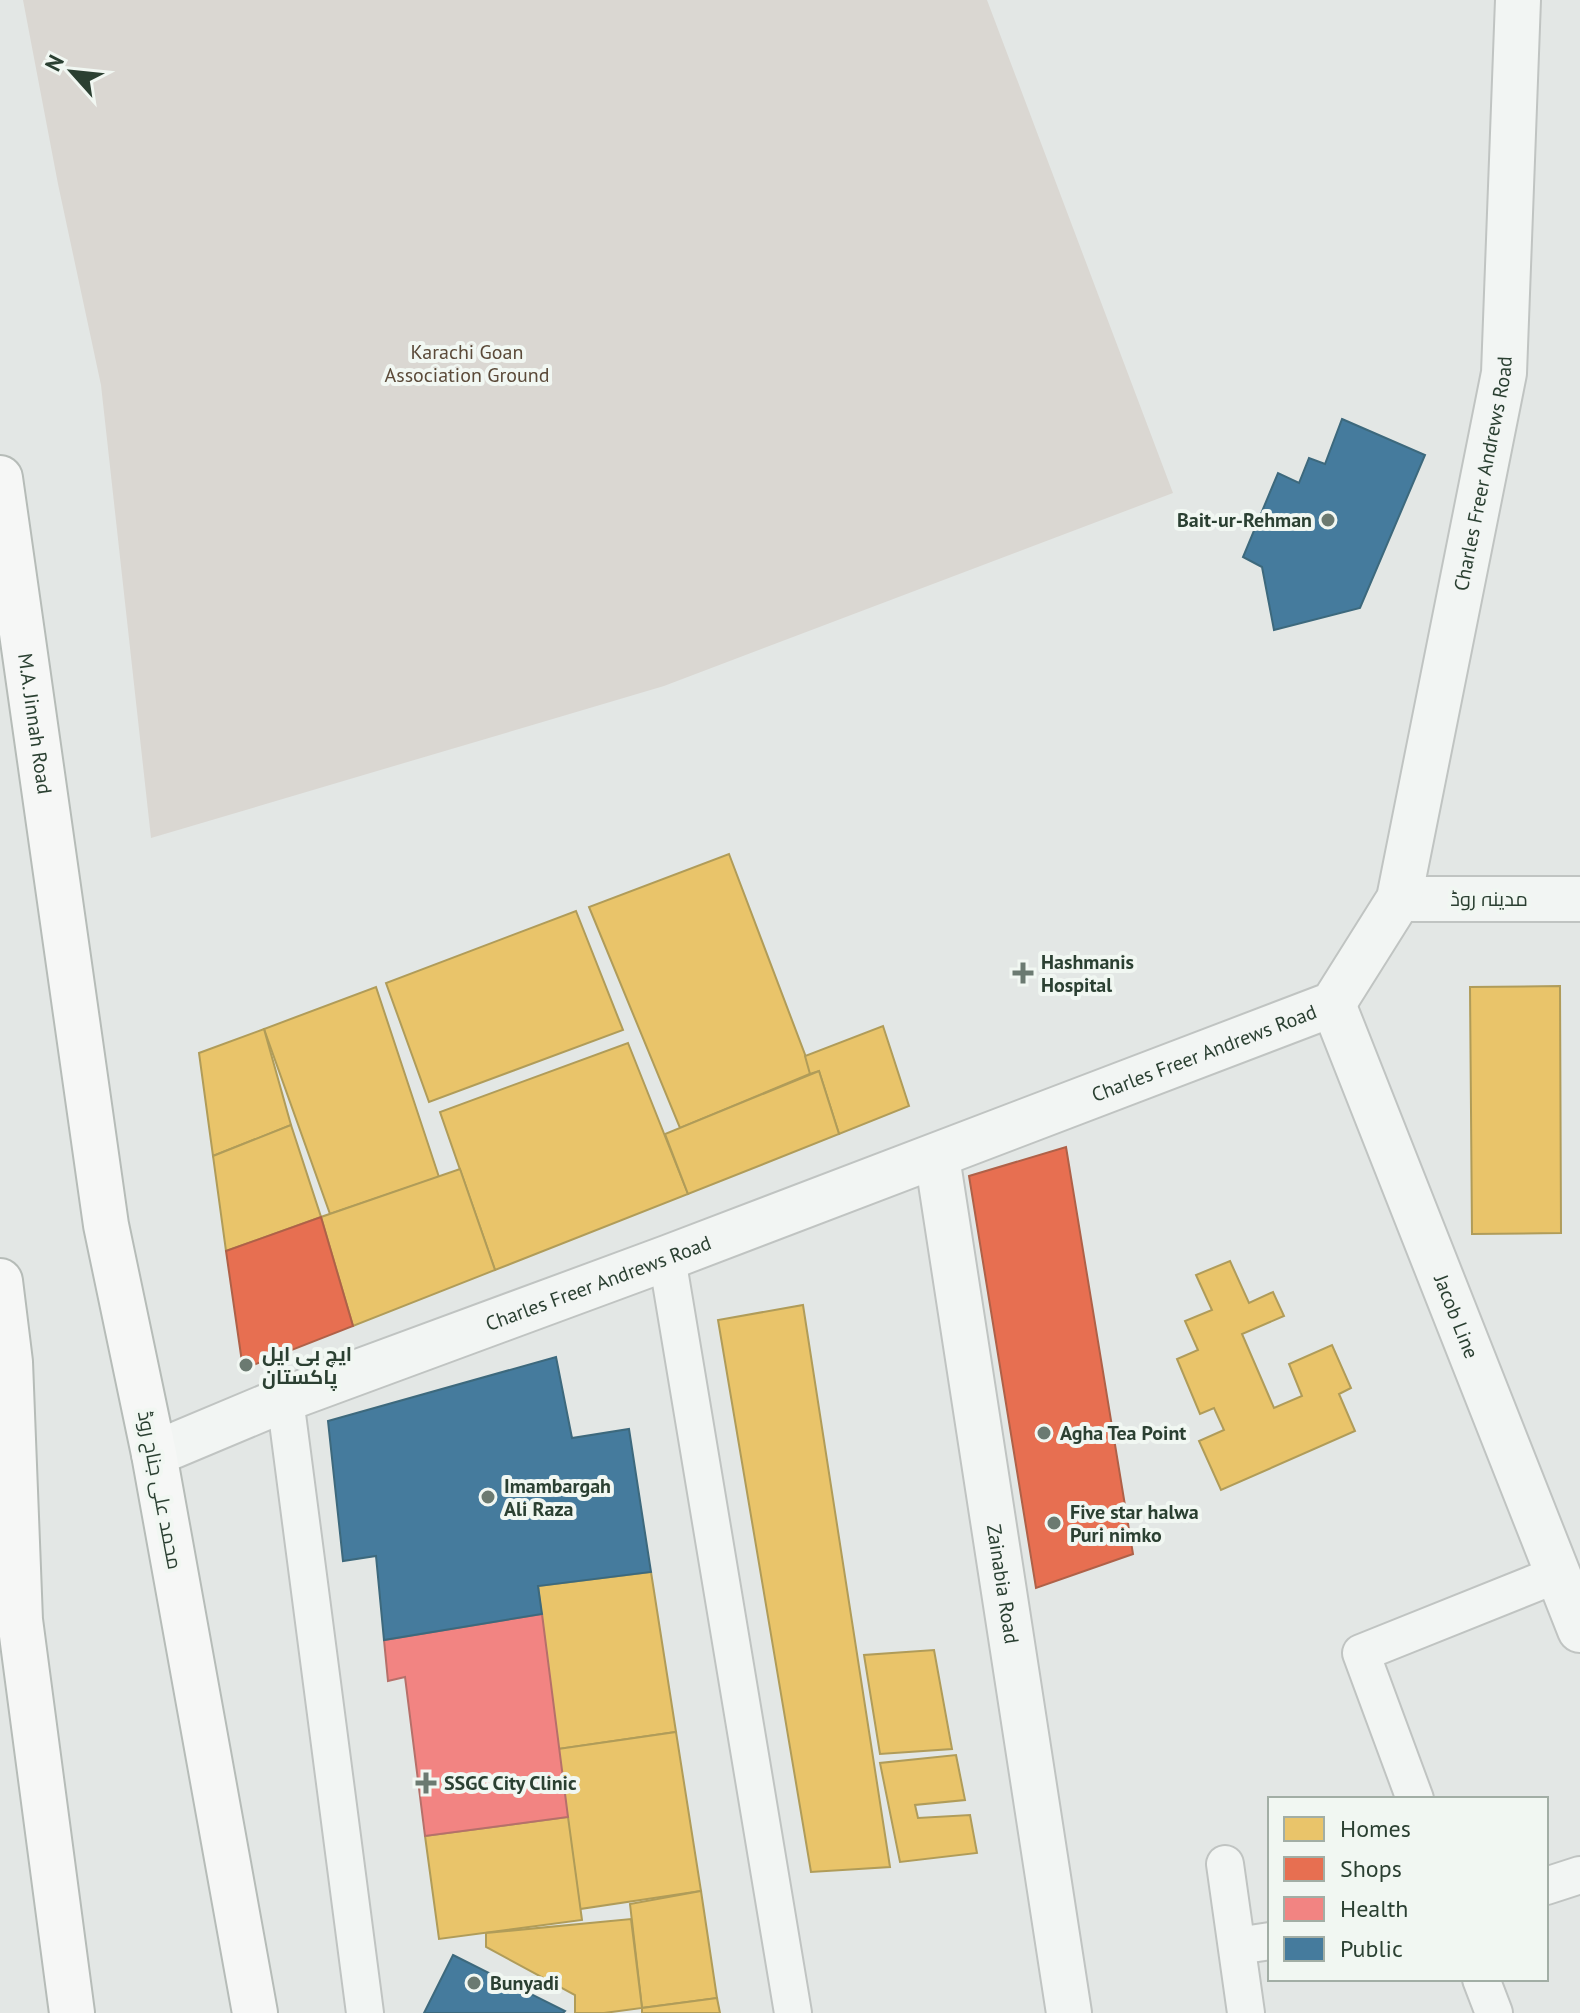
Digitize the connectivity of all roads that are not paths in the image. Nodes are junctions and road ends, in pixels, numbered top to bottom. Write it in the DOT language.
graph roads {
  1 [pos="1518,0"];
  2 [pos="0,478"];
  3 [pos="1399,899"];
  4 [pos="1580,899"];
  5 [pos="69,968"];
  6 [pos="1333,1004"];
  7 [pos="937,1157"];
  8 [pos="667,1258"];
  9 [pos="0,1281"];
  10 [pos="285,1399"];
  11 [pos="154,1454"];
  12 [pos="1558,1574"];
  13 [pos="1580,1630"];
  14 [pos="1414,1797"];
  15 [pos="1225,1864"];
  16 [pos="1580,1875"];
  17 [pos="1548,1885"];
  18 [pos="1253,1943"];
  19 [pos="1482,1981"];
  20 [pos="72,2013"];
  21 [pos="255,2013"];
  22 [pos="365,2013"];
  23 [pos="793,2013"];
  24 [pos="1069,2013"];
  25 [pos="1246,2013"];
  26 [pos="1494,2013"];
  1 -- 3 [label="street, Charles Freer Andrews Road"];
  2 -- 5 [label="highway, M.A. Jinnah Road"];
  3 -- 4 [label="street, مدینہ روڈ"];
  3 -- 6 [label="street, Charles Freer Andrews Road"];
  5 -- 11 [label="highway, محمد علی جناح روڈ"];
  6 -- 7 [label="street, Charles Freer Andrews Road"];
  6 -- 12 [label="street, Jacob Line"];
  7 -- 8 [label="street, Charles Freer Andrews Road"];
  7 -- 24 [label="street, Zainabia Road"];
  8 -- 10 [label="street, Charles Freer Andrews Road"];
  8 -- 23 [label="street"];
  9 -- 20 [label="highway"];
  10 -- 11 [label="street, Charles Freer Andrews Road"];
  10 -- 22 [label="street"];
  11 -- 21 [label="highway, محمد علی جناح روڈ"];
  12 -- 13 [label="street, Jacob Line"];
  12 -- 14 [label="street"];
  15 -- 18 [label="street"];
  16 -- 17 [label="street"];
  18 -- 25 [label="street"];
  19 -- 26 [label="street"];
}
